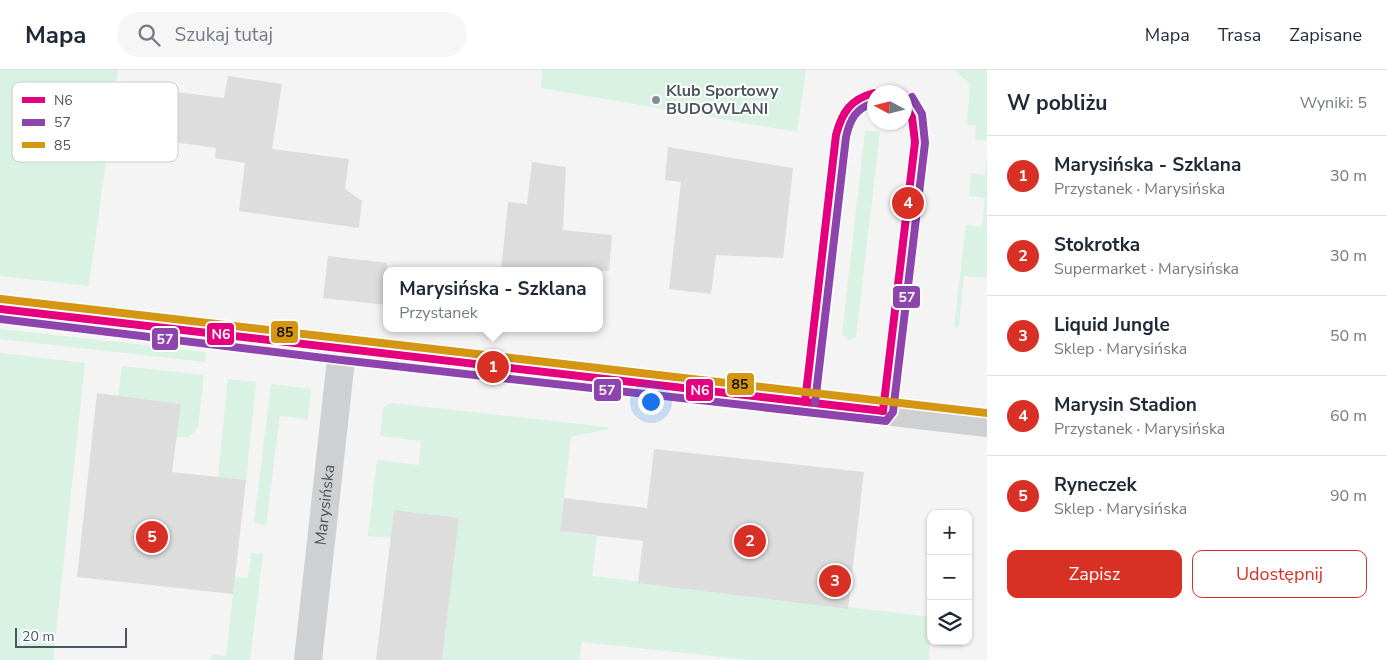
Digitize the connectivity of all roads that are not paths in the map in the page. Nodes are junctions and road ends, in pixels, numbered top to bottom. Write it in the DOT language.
graph roads {
  1 [pos="0,308"];
  2 [pos="342,350"];
  3 [pos="987,423"];
  4 [pos="308,660"];
  1 -- 2 [label="street"];
  2 -- 3 [label="street"];
  2 -- 4 [label="street, Marysińska"];
}
